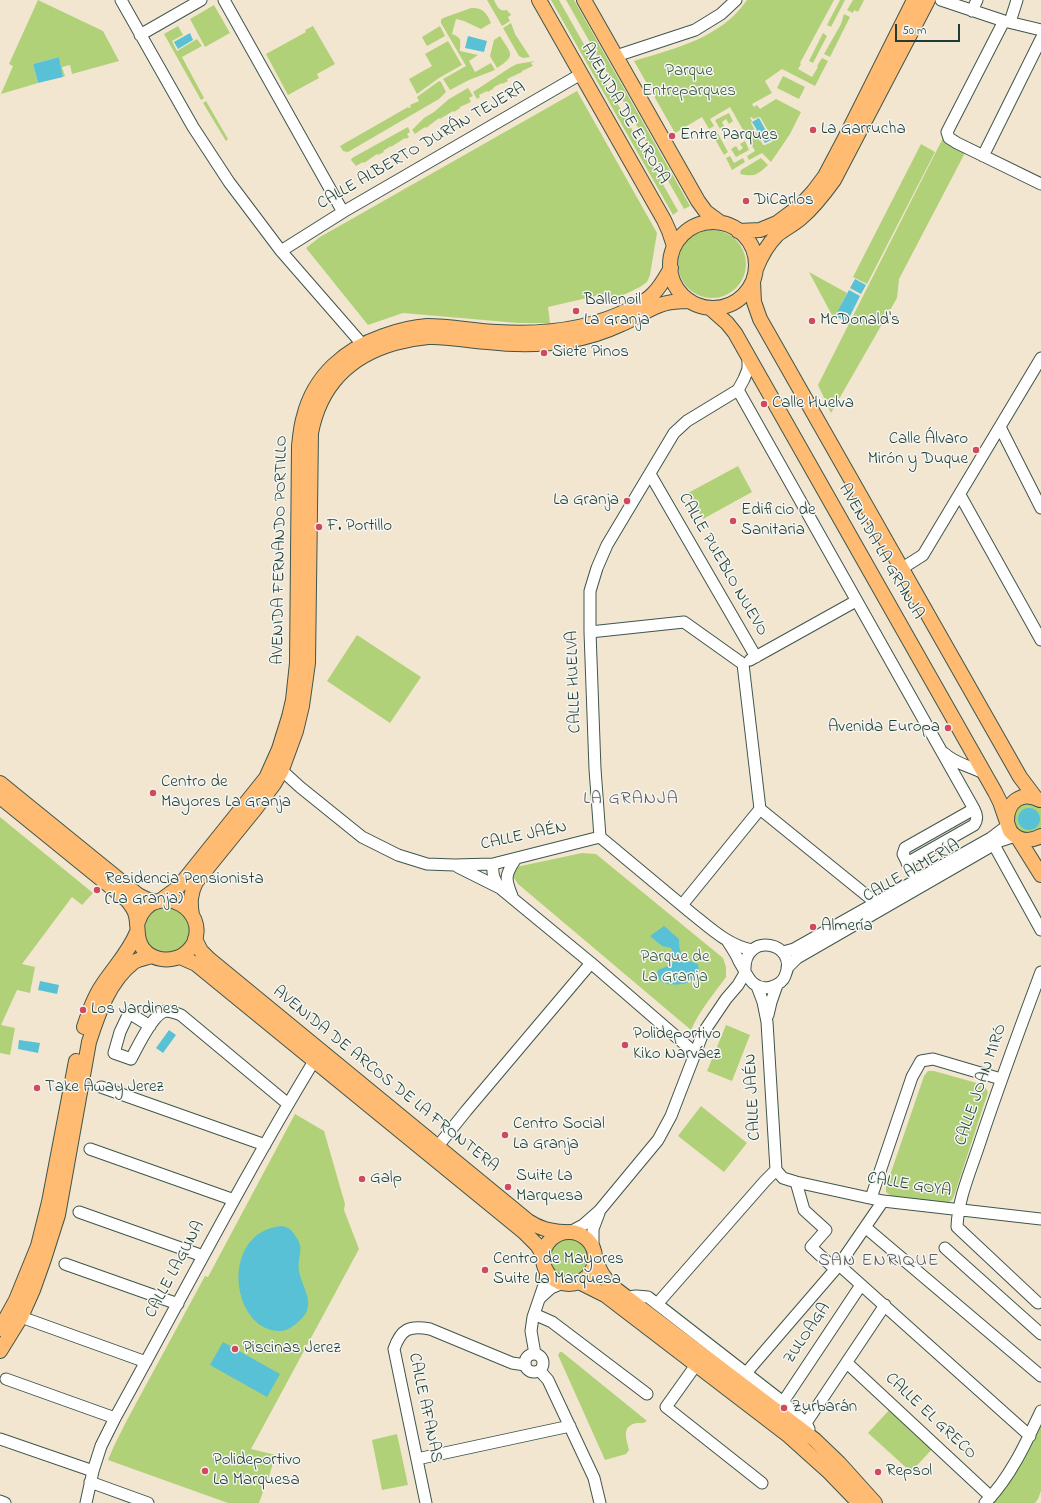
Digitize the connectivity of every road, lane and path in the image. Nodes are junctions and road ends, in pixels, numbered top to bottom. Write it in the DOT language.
graph roads {
  1 [pos="120,0"];
  2 [pos="201,0"];
  3 [pos="224,0"];
  4 [pos="540,0"];
  5 [pos="584,0"];
  6 [pos="736,0"];
  7 [pos="914,0"];
  8 [pos="928,0"];
  9 [pos="941,0"];
  10 [pos="977,0"];
  11 [pos="1017,0"];
  12 [pos="972,11"];
  13 [pos="1007,22"];
  14 [pos="1041,30"];
  15 [pos="140,35"];
  16 [pos="1041,39"];
  17 [pos="616,56"];
  18 [pos="581,74"];
  19 [pos="983,156"];
  20 [pos="1041,184"];
  21 [pos="343,212"];
  22 [pos="721,223"];
  23 [pos="738,230"];
  24 [pos="674,246"];
  25 [pos="281,251"];
  26 [pos="671,268"];
  27 [pos="754,275"];
  28 [pos="690,301"];
  29 [pos="710,308"];
  30 [pos="362,344"];
  31 [pos="748,356"];
  32 [pos="1041,358"];
  33 [pos="738,390"];
  34 [pos="1000,427"];
  35 [pos="650,474"];
  36 [pos="960,495"];
  37 [pos="1040,501"];
  38 [pos="902,569"];
  39 [pos="856,601"];
  40 [pos="1037,625"];
  41 [pos="590,632"];
  42 [pos="1041,640"];
  43 [pos="756,657"];
  44 [pos="743,664"];
  45 [pos="940,750"];
  46 [pos="278,767"];
  47 [pos="985,774"];
  48 [pos="0,783"];
  49 [pos="0,797"];
  50 [pos="1038,799"];
  51 [pos="760,809"];
  52 [pos="1012,830"];
  53 [pos="1041,836"];
  54 [pos="600,837"];
  55 [pos="994,845"];
  56 [pos="515,860"];
  57 [pos="493,864"];
  58 [pos="454,865"];
  59 [pos="1041,875"];
  60 [pos="916,880"];
  61 [pos="503,886"];
  62 [pos="158,901"];
  63 [pos="876,903"];
  64 [pos="682,905"];
  65 [pos="192,915"];
  66 [pos="137,928"];
  67 [pos="1041,930"];
  68 [pos="195,939"];
  69 [pos="728,942"];
  70 [pos="752,950"];
  71 [pos="783,952"];
  72 [pos="152,956"];
  73 [pos="180,957"];
  74 [pos="591,963"];
  75 [pos="788,968"];
  76 [pos="745,972"];
  77 [pos="1041,972"];
  78 [pos="777,985"];
  79 [pos="756,986"];
  80 [pos="726,999"];
  81 [pos="767,1022"];
  82 [pos="150,1026"];
  83 [pos="695,1053"];
  84 [pos="314,1061"];
  85 [pos="1001,1079"];
  86 [pos="101,1087"];
  87 [pos="288,1104"];
  88 [pos="265,1145"];
  89 [pos="438,1146"];
  90 [pos="90,1149"];
  91 [pos="776,1170"];
  92 [pos="796,1182"];
  93 [pos="871,1198"];
  94 [pos="234,1200"];
  95 [pos="883,1201"];
  96 [pos="600,1210"];
  97 [pos="958,1210"];
  98 [pos="80,1212"];
  99 [pos="1041,1219"];
  100 [pos="865,1227"];
  101 [pos="567,1232"];
  102 [pos="945,1248"];
  103 [pos="594,1252"];
  104 [pos="203,1256"];
  105 [pos="544,1262"];
  106 [pos="65,1264"];
  107 [pos="837,1267"];
  108 [pos="579,1282"];
  109 [pos="563,1283"];
  110 [pos="861,1284"];
  111 [pos="627,1297"];
  112 [pos="540,1298"];
  113 [pos="1038,1303"];
  114 [pos="178,1304"];
  115 [pos="657,1304"];
  116 [pos="885,1305"];
  117 [pos="534,1314"];
  118 [pos="21,1317"];
  119 [pos="0,1329"];
  120 [pos="1041,1334"];
  121 [pos="0,1351"];
  122 [pos="535,1354"];
  123 [pos="146,1362"];
  124 [pos="846,1363"];
  125 [pos="525,1365"];
  126 [pos="696,1365"];
  127 [pos="540,1371"];
  128 [pos="746,1373"];
  129 [pos="1041,1376"];
  130 [pos="6,1379"];
  131 [pos="647,1394"];
  132 [pos="783,1402"];
  133 [pos="1041,1411"];
  134 [pos="115,1418"];
  135 [pos="806,1423"];
  136 [pos="570,1426"];
  137 [pos="1030,1436"];
  138 [pos="0,1439"];
  139 [pos="815,1440"];
  140 [pos="417,1459"];
  141 [pos="91,1477"];
  142 [pos="762,1484"];
  143 [pos="988,1500"];
  144 [pos="0,1501"];
  145 [pos="5,1503"];
  146 [pos="86,1503"];
  147 [pos="148,1503"];
  148 [pos="426,1503"];
  149 [pos="600,1503"];
  150 [pos="859,1503"];
  151 [pos="876,1503"];
  1 -- 15 [label="street"];
  2 -- 15 [label="street"];
  3 -- 21 [label="street"];
  4 -- 18 [label="main road, AVENIDA DE EUROPA"];
  5 -- 17 [label="main road, AVENIDA DE EUROPA"];
  6 -- 17 [label="street"];
  7 -- 23 [label="main road"];
  8 -- 27 [label="main road"];
  9 -- 12 [label="street"];
  10 -- 12 [label="street"];
  11 -- 13 [label="street"];
  12 -- 13 [label="street"];
  13 -- 14 [label="street"];
  13 -- 19 [label="street"];
  15 -- 25 [label="street"];
  16 -- 19 [label="street"];
  17 -- 22 [label="main road, AVENIDA DE EUROPA"];
  18 -- 21 [label="street, CALLE ALBERTO DURÁN TEJERA"];
  18 -- 24 [label="main road, AVENIDA DE EUROPA"];
  19 -- 20 [label="street"];
  21 -- 25 [label="street, CALLE ALBERTO DURÁN TEJERA"];
  22 -- 23 [label="main road, AVENIDA DE EUROPA"];
  22 -- 24 [label="main road, AVENIDA DE EUROPA"];
  23 -- 27 [label="main road, AVENIDA DE EUROPA"];
  24 -- 26 [label="main road, AVENIDA DE EUROPA"];
  25 -- 30 [label="street"];
  26 -- 28 [label="main road, AVENIDA DE EUROPA"];
  26 -- 30 [label="main road, AVENIDA FERNANDO PORTILLO"];
  27 -- 29 [label="main road, AVENIDA DE EUROPA"];
  27 -- 38 [label="main road, AVENIDA LA GRANJA"];
  28 -- 29 [label="main road, AVENIDA DE EUROPA"];
  28 -- 46 [label="main road, AVENIDA FERNANDO PORTILLO"];
  29 -- 31 [label="main road, AVENIDA LA GRANJA"];
  30 -- 46 [label="main road, AVENIDA FERNANDO PORTILLO"];
  31 -- 33 [label="street"];
  31 -- 47 [label="main road, AVENIDA LA GRANJA"];
  32 -- 34 [label="street"];
  33 -- 35 [label="street, CALLE HUELVA"];
  33 -- 39 [label="street"];
  34 -- 36 [label="street"];
  34 -- 37 [label="street"];
  35 -- 41 [label="street, CALLE HUELVA"];
  35 -- 43 [label="street, CALLE PUEBLO NUEVO"];
  36 -- 38 [label="street"];
  36 -- 40 [label="street"];
  38 -- 50 [label="main road, AVENIDA LA GRANJA"];
  39 -- 43 [label="street, CALLE PUEBLO NUEVO"];
  39 -- 45 [label="street"];
  40 -- 42 [label="street"];
  41 -- 44 [label="street"];
  41 -- 54 [label="street, CALLE HUELVA"];
  43 -- 44 [label="street"];
  44 -- 51 [label="street"];
  45 -- 47 [label="street"];
  45 -- 60 [label="street"];
  46 -- 58 [label="street, CALLE JAÉN"];
  46 -- 62 [label="main road, AVENIDA FERNANDO PORTILLO"];
  46 -- 65 [label="main road, AVENIDA FERNANDO PORTILLO"];
  47 -- 52 [label="main road, AVENIDA LA GRANJA"];
  48 -- 62 [label="main road"];
  49 -- 66 [label="main road"];
  50 -- 52 [label="main road, AVENIDA LA GRANJA"];
  51 -- 63 [label="street"];
  51 -- 64 [label="street"];
  52 -- 53 [label="main road"];
  52 -- 55 [label="street, CALLE ALMERÍA"];
  52 -- 59 [label="main road, AVENIDA LA GRANJA"];
  52 -- 60 [label="street, CALLE ALMERÍA"];
  54 -- 56 [label="street, CALLE JAÉN"];
  54 -- 64 [label="street, CALLE JAÉN"];
  55 -- 67 [label="street"];
  55 -- 75 [label="street, CALLE ALMERÍA"];
  56 -- 57 [label="street, CALLE JAÉN"];
  56 -- 61 [label="street"];
  57 -- 58 [label="street, CALLE JAÉN"];
  57 -- 61 [label="street"];
  58 -- 61 [label="street"];
  60 -- 63 [label="street, CALLE ALMERÍA"];
  61 -- 74 [label="street"];
  62 -- 65 [label="main road"];
  62 -- 66 [label="main road"];
  63 -- 71 [label="street, CALLE ALMERÍA"];
  64 -- 69 [label="street, CALLE JAÉN"];
  65 -- 68 [label="main road"];
  66 -- 72 [label="main road"];
  66 -- 119 [label="main road"];
  68 -- 73 [label="main road"];
  68 -- 89 [label="main road, AVENIDA DE ARCOS DE LA FRONTERA"];
  69 -- 70 [label="street, CALLE JAÉN"];
  69 -- 76 [label="street, CALLE JAÉN"];
  70 -- 71 [label="street"];
  70 -- 76 [label="street"];
  71 -- 75 [label="street"];
  72 -- 73 [label="main road"];
  72 -- 118 [label="main road"];
  73 -- 84 [label="main road, AVENIDA DE ARCOS DE LA FRONTERA"];
  74 -- 83 [label="street"];
  74 -- 89 [label="street"];
  75 -- 78 [label="street, CALLE JAÉN"];
  76 -- 79 [label="street, CALLE JAÉN"];
  76 -- 80 [label="street"];
  77 -- 85 [label="street, CALLE JOAN MIRÓ"];
  78 -- 79 [label="street"];
  78 -- 81 [label="street, CALLE JAÉN"];
  79 -- 80 [label="street"];
  79 -- 81 [label="street, CALLE JAÉN"];
  80 -- 83 [label="street"];
  81 -- 91 [label="street, CALLE JAÉN"];
  82 -- 87 [label="street"];
  83 -- 96 [label="street"];
  84 -- 87 [label="street, CALLE LAGUNA"];
  84 -- 105 [label="main road, AVENIDA DE ARCOS DE LA FRONTERA"];
  85 -- 93 [label="street"];
  85 -- 97 [label="street, CALLE JOAN MIRÓ"];
  86 -- 88 [label="street"];
  87 -- 88 [label="street, CALLE LAGUNA"];
  88 -- 94 [label="street, CALLE LAGUNA"];
  89 -- 101 [label="main road, AVENIDA DE ARCOS DE LA FRONTERA"];
  90 -- 94 [label="street"];
  91 -- 92 [label="street, CALLE GOYA"];
  91 -- 115 [label="street"];
  92 -- 93 [label="street, CALLE GOYA"];
  92 -- 107 [label="street"];
  93 -- 95 [label="street, CALLE GOYA"];
  94 -- 104 [label="street, CALLE LAGUNA"];
  95 -- 97 [label="street, CALLE GOYA"];
  95 -- 100 [label="street"];
  96 -- 101 [label="street"];
  96 -- 103 [label="street"];
  97 -- 99 [label="street, CALLE GOYA"];
  97 -- 113 [label="street"];
  98 -- 104 [label="street"];
  100 -- 107 [label="street"];
  100 -- 129 [label="street"];
  101 -- 103 [label="main road"];
  101 -- 105 [label="main road"];
  102 -- 120 [label="street"];
  103 -- 108 [label="main road"];
  103 -- 111 [label="main road"];
  104 -- 114 [label="street, CALLE LAGUNA"];
  105 -- 109 [label="main road"];
  105 -- 112 [label="street"];
  106 -- 114 [label="street"];
  107 -- 110 [label="street"];
  107 -- 128 [label="street"];
  108 -- 109 [label="main road"];
  108 -- 126 [label="main road"];
  109 -- 112 [label="street"];
  110 -- 116 [label="street"];
  110 -- 132 [label="street, ZULOAGA"];
  111 -- 115 [label="street"];
  111 -- 139 [label="main road"];
  112 -- 117 [label="street"];
  114 -- 123 [label="street, CALLE LAGUNA"];
  115 -- 128 [label="street"];
  116 -- 124 [label="street"];
  116 -- 137 [label="street"];
  117 -- 122 [label="street"];
  117 -- 131 [label="street"];
  118 -- 121 [label="main road"];
  118 -- 123 [label="street"];
  122 -- 125 [label="street"];
  122 -- 127 [label="street"];
  123 -- 134 [label="street, CALLE LAGUNA"];
  124 -- 135 [label="street"];
  124 -- 143 [label="street, CALLE EL GRECO"];
  125 -- 127 [label="street"];
  125 -- 140 [label="street, CALLE AFANAS"];
  126 -- 142 [label="street"];
  126 -- 150 [label="main road"];
  127 -- 136 [label="street"];
  128 -- 132 [label="street"];
  130 -- 134 [label="street"];
  132 -- 135 [label="street"];
  133 -- 137 [label="street"];
  134 -- 141 [label="street, CALLE LAGUNA"];
  135 -- 139 [label="street"];
  136 -- 140 [label="street"];
  136 -- 149 [label="street"];
  137 -- 143 [label="street"];
  138 -- 141 [label="street"];
  139 -- 151 [label="main road"];
  140 -- 148 [label="street, CALLE AFANAS"];
  141 -- 146 [label="street, CALLE LAGUNA"];
  141 -- 147 [label="street"];
  144 -- 145 [label="street"];
}
